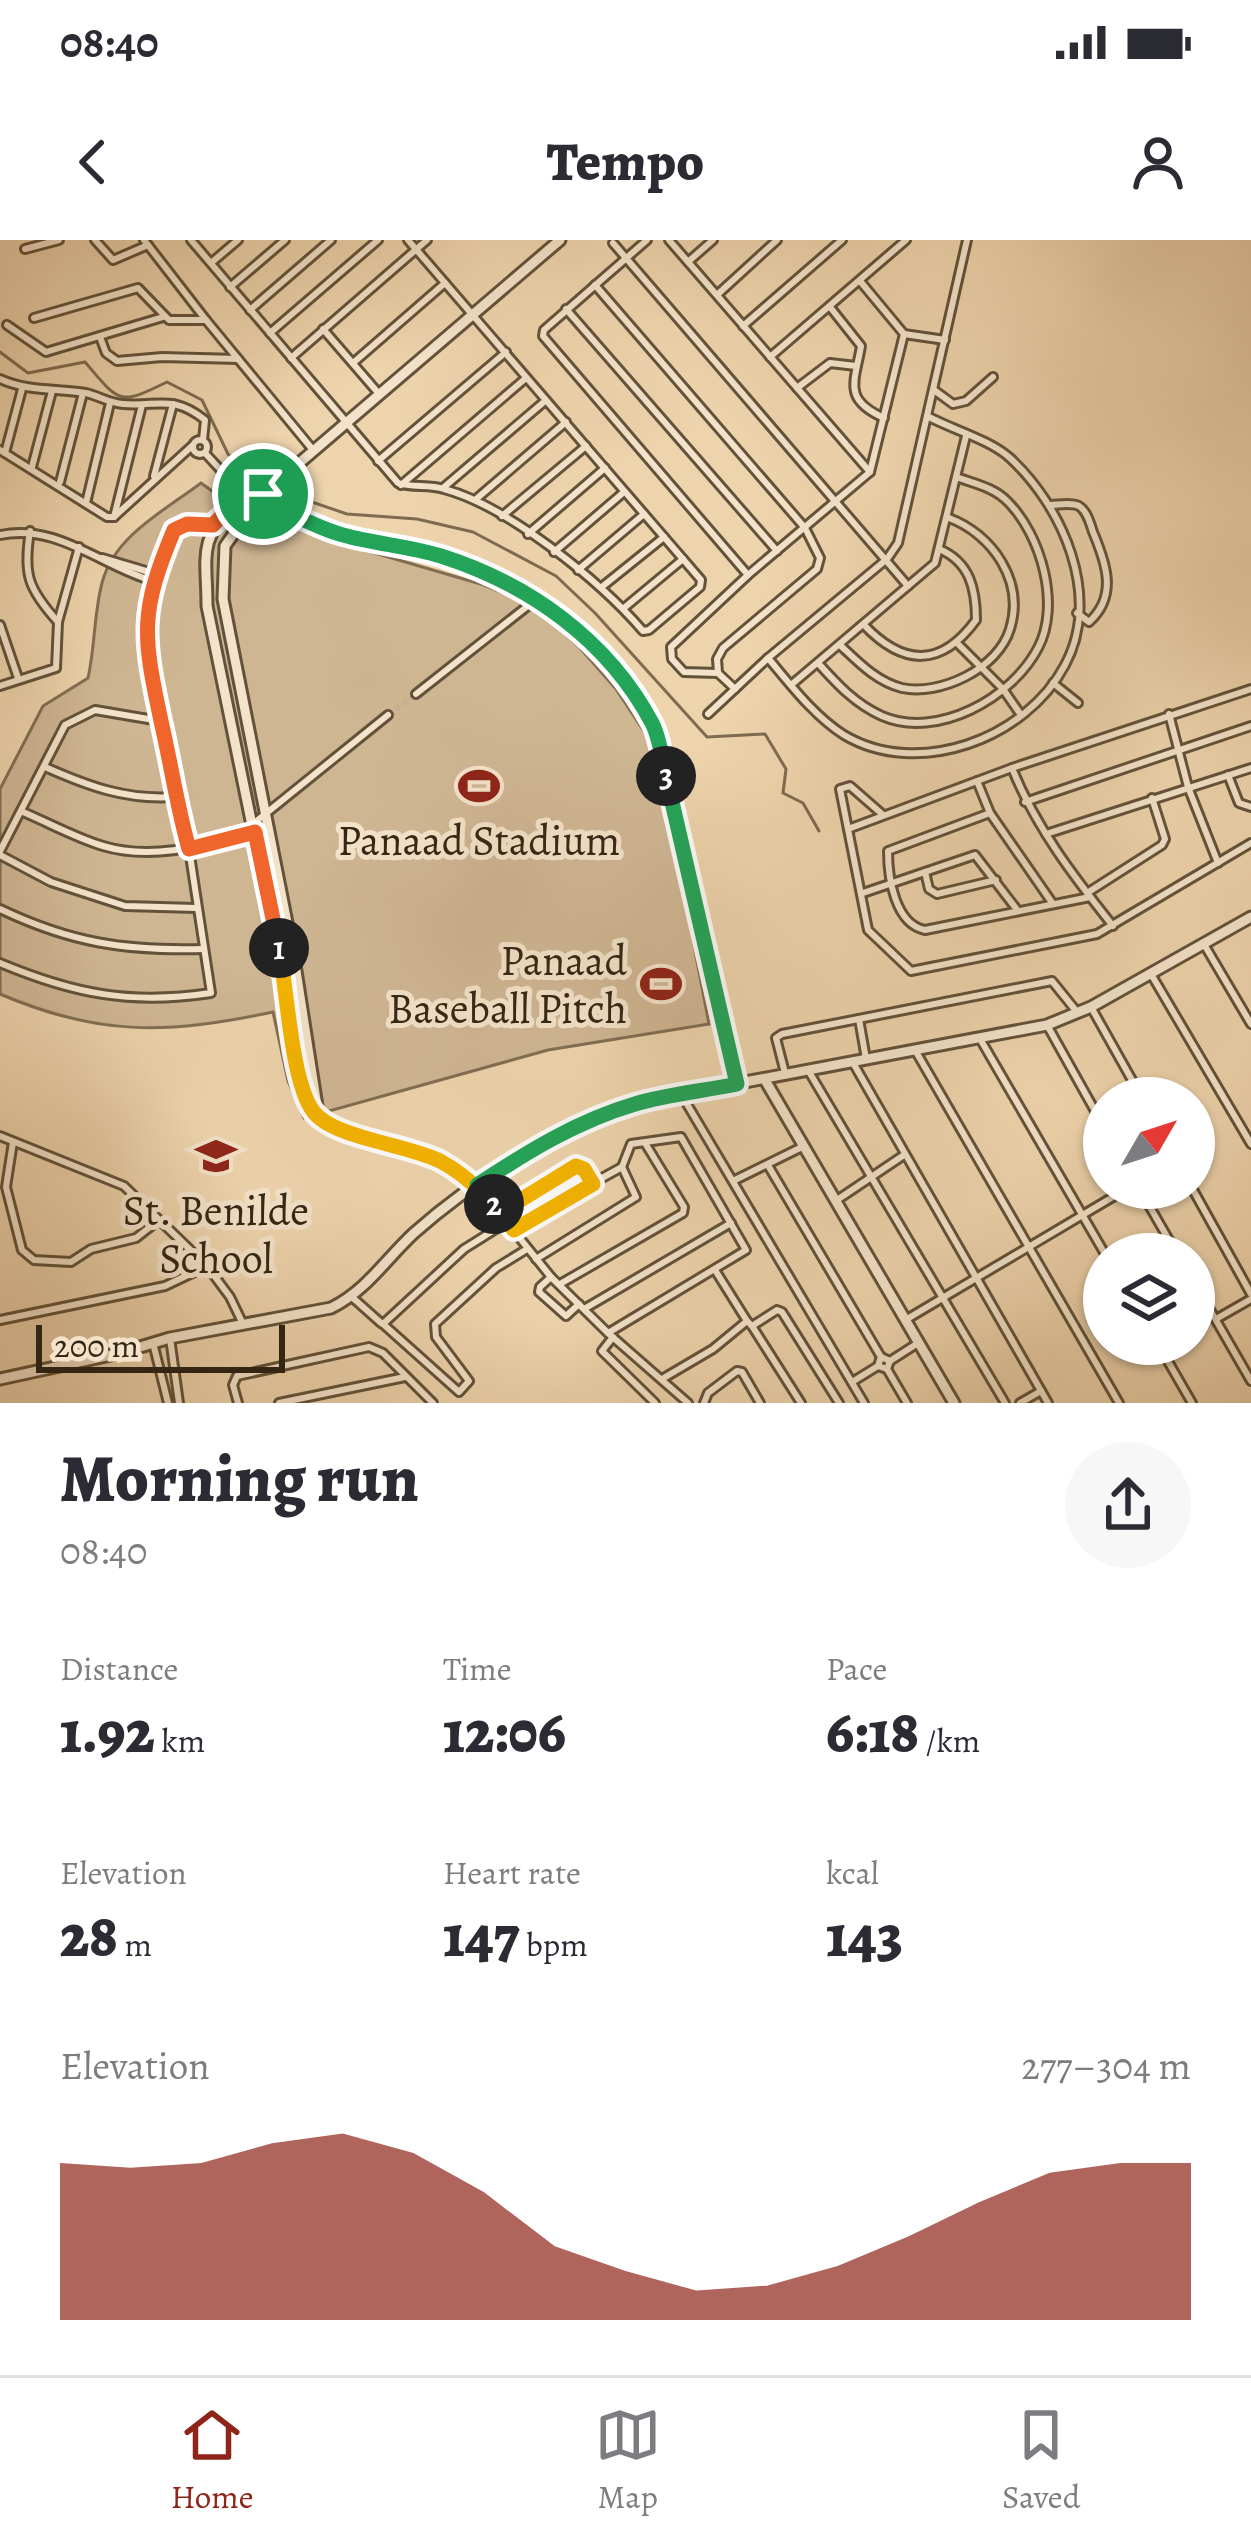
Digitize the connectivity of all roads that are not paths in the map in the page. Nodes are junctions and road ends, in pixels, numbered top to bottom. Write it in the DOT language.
graph roads {
  1 [pos="59,240"];
  2 [pos="95,240"];
  3 [pos="191,240"];
  4 [pos="238,240"];
  5 [pos="285,240"];
  6 [pos="331,240"];
  7 [pos="378,240"];
  8 [pos="408,240"];
  9 [pos="427,240"];
  10 [pos="560,240"];
  11 [pos="647,240"];
  12 [pos="669,240"];
  13 [pos="713,240"];
  14 [pos="777,240"];
  15 [pos="842,240"];
  16 [pos="906,240"];
  17 [pos="968,240"];
  18 [pos="146,242"];
  19 [pos="613,243"];
  20 [pos="25,249"];
  21 [pos="416,249"];
  22 [pos="627,258"];
  23 [pos="688,262"];
  24 [pos="211,263"];
  25 [pos="860,281"];
  26 [pos="445,283"];
  27 [pos="595,285"];
  28 [pos="230,287"];
  29 [pos="717,295"];
  30 [pos="830,307"];
  31 [pos="566,309"];
  32 [pos="250,310"];
  33 [pos="472,314"];
  34 [pos="163,316"];
  35 [pos="34,318"];
  36 [pos="206,320"];
  37 [pos="7,326"];
  38 [pos="743,326"];
  39 [pos="323,329"];
  40 [pos="270,333"];
  41 [pos="904,334"];
  42 [pos="99,336"];
  43 [pos="945,340"];
  44 [pos="506,352"];
  45 [pos="770,357"];
  46 [pos="291,358"];
  47 [pos="238,359"];
  48 [pos="353,362"];
  49 [pos="856,366"];
  50 [pos="526,377"];
  51 [pos="993,377"];
  52 [pos="0,380"];
  53 [pos="797,388"];
  54 [pos="22,389"];
  55 [pos="934,390"];
  56 [pos="52,391"];
  57 [pos="83,393"];
  58 [pos="380,395"];
  59 [pos="547,400"];
  60 [pos="110,403"];
  61 [pos="173,404"];
  62 [pos="142,405"];
  63 [pos="929,417"];
  64 [pos="884,418"];
  65 [pos="566,422"];
  66 [pos="346,424"];
  67 [pos="966,436"];
  68 [pos="203,440"];
  69 [pos="192,446"];
  70 [pos="586,446"];
  71 [pos="313,450"];
  72 [pos="2,452"];
  73 [pos="205,453"];
  74 [pos="378,460"];
  75 [pos="32,467"];
  76 [pos="605,468"];
  77 [pos="870,472"];
  78 [pos="154,477"];
  79 [pos="959,478"];
  80 [pos="59,484"];
  81 [pos="401,485"];
  82 [pos="443,488"];
  83 [pos="241,491"];
  84 [pos="625,491"];
  85 [pos="265,498"];
  86 [pos="475,500"];
  87 [pos="836,500"];
  88 [pos="86,503"];
  89 [pos="234,505"];
  90 [pos="1050,505"];
  91 [pos="645,514"];
  92 [pos="114,517"];
  93 [pos="502,517"];
  94 [pos="949,518"];
  95 [pos="244,519"];
  96 [pos="213,525"];
  97 [pos="805,528"];
  98 [pos="30,531"];
  99 [pos="527,534"];
  100 [pos="0,535"];
  101 [pos="664,537"];
  102 [pos="79,547"];
  103 [pos="939,550"];
  104 [pos="777,551"];
  105 [pos="554,552"];
  106 [pos="683,559"];
  107 [pos="886,559"];
  108 [pos="578,570"];
  109 [pos="748,575"];
  110 [pos="155,578"];
  111 [pos="603,586"];
  112 [pos="908,586"];
  113 [pos="536,599"];
  114 [pos="623,608"];
  115 [pos="1077,613"];
  116 [pos="58,622"];
  117 [pos="0,625"];
  118 [pos="863,626"];
  119 [pos="956,642"];
  120 [pos="841,646"];
  121 [pos="768,658"];
  122 [pos="818,663"];
  123 [pos="980,667"];
  124 [pos="718,673"];
  125 [pos="19,680"];
  126 [pos="1052,682"];
  127 [pos="0,686"];
  128 [pos="791,686"];
  129 [pos="735,689"];
  130 [pos="1003,689"];
  131 [pos="1251,689"];
  132 [pos="416,694"];
  133 [pos="1078,703"];
  134 [pos="708,714"];
  135 [pos="1168,714"];
  136 [pos="388,715"];
  137 [pos="1021,715"];
  138 [pos="161,721"];
  139 [pos="1251,726"];
  140 [pos="1179,750"];
  141 [pos="45,767"];
  142 [pos="1012,768"];
  143 [pos="1251,768"];
  144 [pos="1228,776"];
  145 [pos="977,781"];
  146 [pos="1189,788"];
  147 [pos="174,796"];
  148 [pos="1152,799"];
  149 [pos="1025,802"];
  150 [pos="1251,807"];
  151 [pos="22,812"];
  152 [pos="990,813"];
  153 [pos="882,814"];
  154 [pos="264,816"];
  155 [pos="254,828"];
  156 [pos="848,829"];
  157 [pos="1046,834"];
  158 [pos="1251,844"];
  159 [pos="189,849"];
  160 [pos="0,853"];
  161 [pos="1218,863"];
  162 [pos="925,872"];
  163 [pos="996,880"];
  164 [pos="892,882"];
  165 [pos="862,893"];
  166 [pos="1089,895"];
  167 [pos="1053,904"];
  168 [pos="197,908"];
  169 [pos="0,909"];
  170 [pos="1018,911"];
  171 [pos="1251,917"];
  172 [pos="1114,927"];
  173 [pos="1205,946"];
  174 [pos="204,949"];
  175 [pos="0,963"];
  176 [pos="1151,974"];
  177 [pos="1091,1007"];
  178 [pos="1078,1014"];
  179 [pos="859,1018"];
  180 [pos="1251,1024"];
  181 [pos="1047,1025"];
  182 [pos="979,1037"];
  183 [pos="915,1050"];
  184 [pos="866,1059"];
  185 [pos="852,1061"];
  186 [pos="808,1070"];
  187 [pos="785,1076"];
  188 [pos="1130,1077"];
  189 [pos="765,1081"];
  190 [pos="737,1084"];
  191 [pos="1083,1089"];
  192 [pos="681,1094"];
  193 [pos="320,1119"];
  194 [pos="0,1136"];
  195 [pos="13,1142"];
  196 [pos="645,1142"];
  197 [pos="1251,1144"];
  198 [pos="804,1147"];
  199 [pos="904,1155"];
  200 [pos="769,1166"];
  201 [pos="622,1167"];
  202 [pos="872,1174"];
  203 [pos="735,1180"];
  204 [pos="593,1184"];
  205 [pos="477,1185"];
  206 [pos="835,1202"];
  207 [pos="1091,1209"];
  208 [pos="1203,1209"];
  209 [pos="501,1212"];
  210 [pos="1082,1214"];
  211 [pos="159,1220"];
  212 [pos="508,1222"];
  213 [pos="731,1223"];
  214 [pos="514,1230"];
  215 [pos="1093,1233"];
  216 [pos="1028,1244"];
  217 [pos="526,1250"];
  218 [pos="536,1259"];
  219 [pos="207,1266"];
  220 [pos="715,1270"];
  221 [pos="551,1277"];
  222 [pos="976,1278"];
  223 [pos="560,1284"];
  224 [pos="1251,1296"];
  225 [pos="353,1298"];
  226 [pos="943,1298"];
  227 [pos="581,1307"];
  228 [pos="0,1319"];
  229 [pos="907,1319"];
  230 [pos="1216,1319"];
  231 [pos="749,1323"];
  232 [pos="243,1324"];
  233 [pos="382,1324"];
  234 [pos="611,1335"];
  235 [pos="170,1338"];
  236 [pos="153,1343"];
  237 [pos="919,1343"];
  238 [pos="884,1363"];
  239 [pos="1170,1365"];
  240 [pos="174,1366"];
  241 [pos="160,1370"];
  242 [pos="406,1377"];
  243 [pos="662,1378"];
  244 [pos="0,1379"];
  245 [pos="1251,1381"];
  246 [pos="852,1382"];
  247 [pos="1041,1391"];
  248 [pos="167,1403"];
  249 [pos="179,1403"];
  250 [pos="238,1403"];
  251 [pos="279,1403"];
  252 [pos="433,1403"];
  253 [pos="655,1403"];
  254 [pos="688,1403"];
  255 [pos="704,1403"];
  256 [pos="760,1403"];
  257 [pos="801,1403"];
  258 [pos="839,1403"];
  259 [pos="864,1403"];
  260 [pos="907,1403"];
  261 [pos="954,1403"];
  262 [pos="1005,1403"];
  263 [pos="1020,1403"];
  264 [pos="1048,1403"];
  265 [pos="1119,1403"];
  266 [pos="1192,1403"];
  1 -- 20 [label="street"];
  2 -- 18 [label="street"];
  3 -- 24 [label="street"];
  4 -- 24 [label="street"];
  5 -- 28 [label="street"];
  6 -- 32 [label="street"];
  7 -- 40 [label="street"];
  8 -- 21 [label="street"];
  9 -- 21 [label="street"];
  10 -- 33 [label="street"];
  11 -- 22 [label="street"];
  12 -- 23 [label="street"];
  13 -- 23 [label="street"];
  14 -- 29 [label="street"];
  15 -- 38 [label="street"];
  16 -- 25 [label="street"];
  17 -- 43 [label="street"];
  18 -- 36 [label="street"];
  19 -- 22 [label="street"];
  21 -- 26 [label="street"];
  21 -- 39 [label="street"];
  22 -- 27 [label="street"];
  22 -- 87 [label="street"];
  23 -- 29 [label="street"];
  24 -- 28 [label="street"];
  25 -- 30 [label="street"];
  25 -- 41 [label="street"];
  26 -- 33 [label="street"];
  26 -- 48 [label="street"];
  27 -- 31 [label="street"];
  27 -- 97 [label="street"];
  28 -- 32 [label="street"];
  29 -- 38 [label="street"];
  30 -- 45 [label="street"];
  30 -- 49 [label="street"];
  31 -- 104 [label="street"];
  31 -- 109 [label="street"];
  32 -- 40 [label="street"];
  33 -- 44 [label="street"];
  33 -- 58 [label="street"];
  34 -- 35 [label="street"];
  34 -- 36 [label="street"];
  34 -- 42 [label="street"];
  36 -- 47 [label="street"];
  37 -- 42 [label="street"];
  38 -- 45 [label="street"];
  39 -- 46 [label="street"];
  39 -- 48 [label="street"];
  40 -- 46 [label="street"];
  41 -- 43 [label="street"];
  41 -- 64 [label="street"];
  42 -- 47 [label="street"];
  43 -- 55 [label="street"];
  44 -- 50 [label="street"];
  44 -- 74 [label="street"];
  45 -- 53 [label="street"];
  46 -- 66 [label="street"];
  47 -- 71 [label="street"];
  48 -- 58 [label="street"];
  49 -- 53 [label="street"];
  49 -- 64 [label="street"];
  50 -- 59 [label="street"];
  50 -- 81 [label="street"];
  51 -- 55 [label="street"];
  52 -- 54 [label="street"];
  53 -- 77 [label="street"];
  54 -- 56 [label="street"];
  54 -- 72 [label="street"];
  55 -- 63 [label="street"];
  56 -- 57 [label="street"];
  56 -- 75 [label="street"];
  57 -- 60 [label="street"];
  57 -- 80 [label="street"];
  58 -- 66 [label="street"];
  59 -- 65 [label="street"];
  59 -- 82 [label="street"];
  60 -- 62 [label="street"];
  60 -- 88 [label="street"];
  61 -- 62 [label="street"];
  61 -- 68 [label="street"];
  61 -- 78 [label="street"];
  62 -- 92 [label="street"];
  63 -- 67 [label="street"];
  63 -- 107 [label="street"];
  64 -- 77 [label="street"];
  65 -- 70 [label="street"];
  65 -- 86 [label="street"];
  66 -- 71 [label="street"];
  66 -- 74 [label="street"];
  67 -- 79 [label="street"];
  67 -- 90 [label="street"];
  68 -- 69 [label="street"];
  68 -- 73 [label="street"];
  69 -- 73 [label="street"];
  69 -- 78 [label="street"];
  70 -- 76 [label="street"];
  70 -- 93 [label="street"];
  71 -- 85 [label="street"];
  72 -- 75 [label="street"];
  73 -- 83 [label="street"];
  74 -- 81 [label="street"];
  75 -- 80 [label="street"];
  76 -- 84 [label="street"];
  76 -- 99 [label="street"];
  77 -- 87 [label="street"];
  78 -- 92 [label="street"];
  79 -- 94 [label="street"];
  79 -- 130 [label="street"];
  80 -- 88 [label="street"];
  81 -- 82 [label="street"];
  82 -- 86 [label="street"];
  83 -- 85 [label="street"];
  83 -- 89 [label="street"];
  84 -- 91 [label="street"];
  84 -- 105 [label="street"];
  85 -- 95 [label="street"];
  85 -- 113 [label="street"];
  86 -- 93 [label="street"];
  87 -- 97 [label="street"];
  87 -- 107 [label="street"];
  88 -- 92 [label="street"];
  89 -- 95 [label="street"];
  89 -- 96 [label="street"];
  90 -- 115 [label="street"];
  90 -- 115 [label="street"];
  91 -- 101 [label="street"];
  91 -- 108 [label="street"];
  93 -- 99 [label="street"];
  94 -- 103 [label="street"];
  94 -- 123 [label="street"];
  95 -- 154 [label="street"];
  96 -- 110 [label="street"];
  96 -- 155 [label="street"];
  97 -- 104 [label="street"];
  97 -- 124 [label="street"];
  98 -- 100 [label="street"];
  98 -- 102 [label="street"];
  98 -- 116 [label="street"];
  99 -- 105 [label="street"];
  101 -- 106 [label="street"];
  101 -- 111 [label="street"];
  102 -- 110 [label="street"];
  102 -- 116 [label="street"];
  103 -- 112 [label="street"];
  103 -- 119 [label="street"];
  104 -- 109 [label="street"];
  105 -- 108 [label="street"];
  106 -- 114 [label="street"];
  106 -- 114 [label="street"];
  107 -- 112 [label="street"];
  107 -- 121 [label="street"];
  108 -- 111 [label="street"];
  109 -- 124 [label="street"];
  110 -- 138 [label="street"];
  111 -- 114 [label="street"];
  112 -- 118 [label="street"];
  113 -- 132 [label="street"];
  113 -- 190 [label="street"];
  115 -- 126 [label="street"];
  116 -- 125 [label="street"];
  117 -- 125 [label="street"];
  118 -- 119 [label="street"];
  118 -- 120 [label="street"];
  119 -- 123 [label="street"];
  120 -- 122 [label="street"];
  120 -- 123 [label="street"];
  121 -- 128 [label="street"];
  121 -- 129 [label="street"];
  122 -- 128 [label="street"];
  122 -- 130 [label="street"];
  123 -- 130 [label="street"];
  124 -- 129 [label="street"];
  125 -- 127 [label="street"];
  126 -- 133 [label="street"];
  126 -- 137 [label="street"];
  128 -- 137 [label="street"];
  129 -- 134 [label="street"];
  130 -- 137 [label="street"];
  131 -- 135 [label="street"];
  135 -- 140 [label="street"];
  135 -- 142 [label="street"];
  136 -- 154 [label="street"];
  138 -- 141 [label="street"];
  138 -- 147 [label="street"];
  139 -- 140 [label="street"];
  140 -- 146 [label="street"];
  140 -- 149 [label="street"];
  141 -- 147 [label="street"];
  141 -- 151 [label="street"];
  142 -- 145 [label="street"];
  142 -- 149 [label="street"];
  143 -- 144 [label="street"];
  144 -- 146 [label="street"];
  144 -- 150 [label="street"];
  145 -- 152 [label="street"];
  145 -- 153 [label="street"];
  146 -- 148 [label="street"];
  146 -- 161 [label="street"];
  147 -- 159 [label="street"];
  148 -- 157 [label="street"];
  148 -- 166 [label="street"];
  149 -- 157 [label="street"];
  151 -- 159 [label="street"];
  151 -- 160 [label="street"];
  152 -- 164 [label="street"];
  152 -- 167 [label="street"];
  153 -- 156 [label="street"];
  153 -- 156 [label="street"];
  154 -- 155 [label="street"];
  154 -- 193 [label="street"];
  155 -- 159 [label="street"];
  155 -- 193 [label="street"];
  156 -- 165 [label="street"];
  157 -- 166 [label="street"];
  158 -- 161 [label="street"];
  159 -- 168 [label="street"];
  160 -- 168 [label="street"];
  161 -- 172 [label="street"];
  162 -- 163 [label="street"];
  162 -- 163 [label="street"];
  162 -- 164 [label="street"];
  163 -- 170 [label="street"];
  164 -- 165 [label="street"];
  164 -- 170 [label="street"];
  165 -- 172 [label="street"];
  166 -- 167 [label="street"];
  166 -- 172 [label="street"];
  167 -- 170 [label="street"];
  168 -- 174 [label="street"];
  169 -- 174 [label="street"];
  171 -- 173 [label="street"];
  173 -- 176 [label="street"];
  173 -- 180 [label="street"];
  174 -- 175 [label="street"];
  176 -- 177 [label="street"];
  176 -- 197 [label="street"];
  177 -- 178 [label="street"];
  177 -- 188 [label="street"];
  178 -- 179 [label="street"];
  178 -- 181 [label="street"];
  179 -- 184 [label="street"];
  179 -- 187 [label="street"];
  181 -- 182 [label="street"];
  181 -- 191 [label="street"];
  182 -- 183 [label="street"];
  182 -- 210 [label="street"];
  183 -- 184 [label="street"];
  183 -- 216 [label="street"];
  184 -- 185 [label="street"];
  185 -- 186 [label="street"];
  185 -- 199 [label="street"];
  186 -- 187 [label="street"];
  186 -- 202 [label="street"];
  187 -- 189 [label="street"];
  189 -- 190 [label="street"];
  189 -- 198 [label="street"];
  190 -- 192 [label="street"];
  192 -- 203 [label="street"];
  192 -- 205 [label="street"];
  193 -- 205 [label="street"];
  194 -- 195 [label="street"];
  195 -- 211 [label="street"];
  195 -- 211 [label="street"];
  196 -- 201 [label="street"];
  196 -- 213 [label="street"];
  196 -- 223 [label="street"];
  198 -- 200 [label="street"];
  198 -- 206 [label="street"];
  199 -- 202 [label="street"];
  199 -- 222 [label="street"];
  200 -- 203 [label="street"];
  200 -- 238 [label="street"];
  201 -- 204 [label="street"];
  201 -- 218 [label="street"];
  202 -- 206 [label="street"];
  202 -- 226 [label="street"];
  203 -- 246 [label="street"];
  204 -- 209 [label="street"];
  204 -- 214 [label="street"];
  205 -- 209 [label="street"];
  205 -- 225 [label="street"];
  206 -- 229 [label="street"];
  207 -- 210 [label="street"];
  208 -- 224 [label="street"];
  209 -- 212 [label="street"];
  210 -- 215 [label="street"];
  210 -- 216 [label="street"];
  211 -- 219 [label="street"];
  212 -- 214 [label="street"];
  212 -- 233 [label="street"];
  213 -- 220 [label="street"];
  213 -- 227 [label="street"];
  214 -- 217 [label="street"];
  216 -- 222 [label="street"];
  216 -- 265 [label="street"];
  217 -- 218 [label="street"];
  217 -- 233 [label="street"];
  218 -- 221 [label="street"];
  219 -- 228 [label="street"];
  219 -- 232 [label="street"];
  220 -- 231 [label="street"];
  220 -- 234 [label="street"];
  221 -- 223 [label="street"];
  221 -- 227 [label="street"];
  222 -- 226 [label="street"];
  222 -- 247 [label="street"];
  223 -- 227 [label="street"];
  224 -- 230 [label="street"];
  225 -- 232 [label="street"];
  225 -- 233 [label="street"];
  226 -- 229 [label="street"];
  226 -- 262 [label="street"];
  227 -- 234 [label="street"];
  229 -- 237 [label="street"];
  230 -- 245 [label="street"];
  231 -- 243 [label="street"];
  231 -- 257 [label="street"];
  231 -- 258 [label="street"];
  232 -- 235 [label="street"];
  234 -- 243 [label="street"];
  234 -- 253 [label="street"];
  235 -- 236 [label="street"];
  235 -- 240 [label="street"];
  236 -- 241 [label="street"];
  236 -- 244 [label="street"];
  237 -- 238 [label="street"];
  237 -- 261 [label="street"];
  238 -- 246 [label="street"];
  238 -- 260 [label="street"];
  239 -- 266 [label="street"];
  240 -- 241 [label="street"];
  240 -- 249 [label="street"];
  241 -- 248 [label="street"];
  242 -- 250 [label="street"];
  242 -- 251 [label="street"];
  242 -- 252 [label="street"];
  243 -- 254 [label="street"];
  246 -- 259 [label="street"];
  247 -- 263 [label="street"];
  247 -- 264 [label="street"];
  255 -- 256 [label="street"];
}
